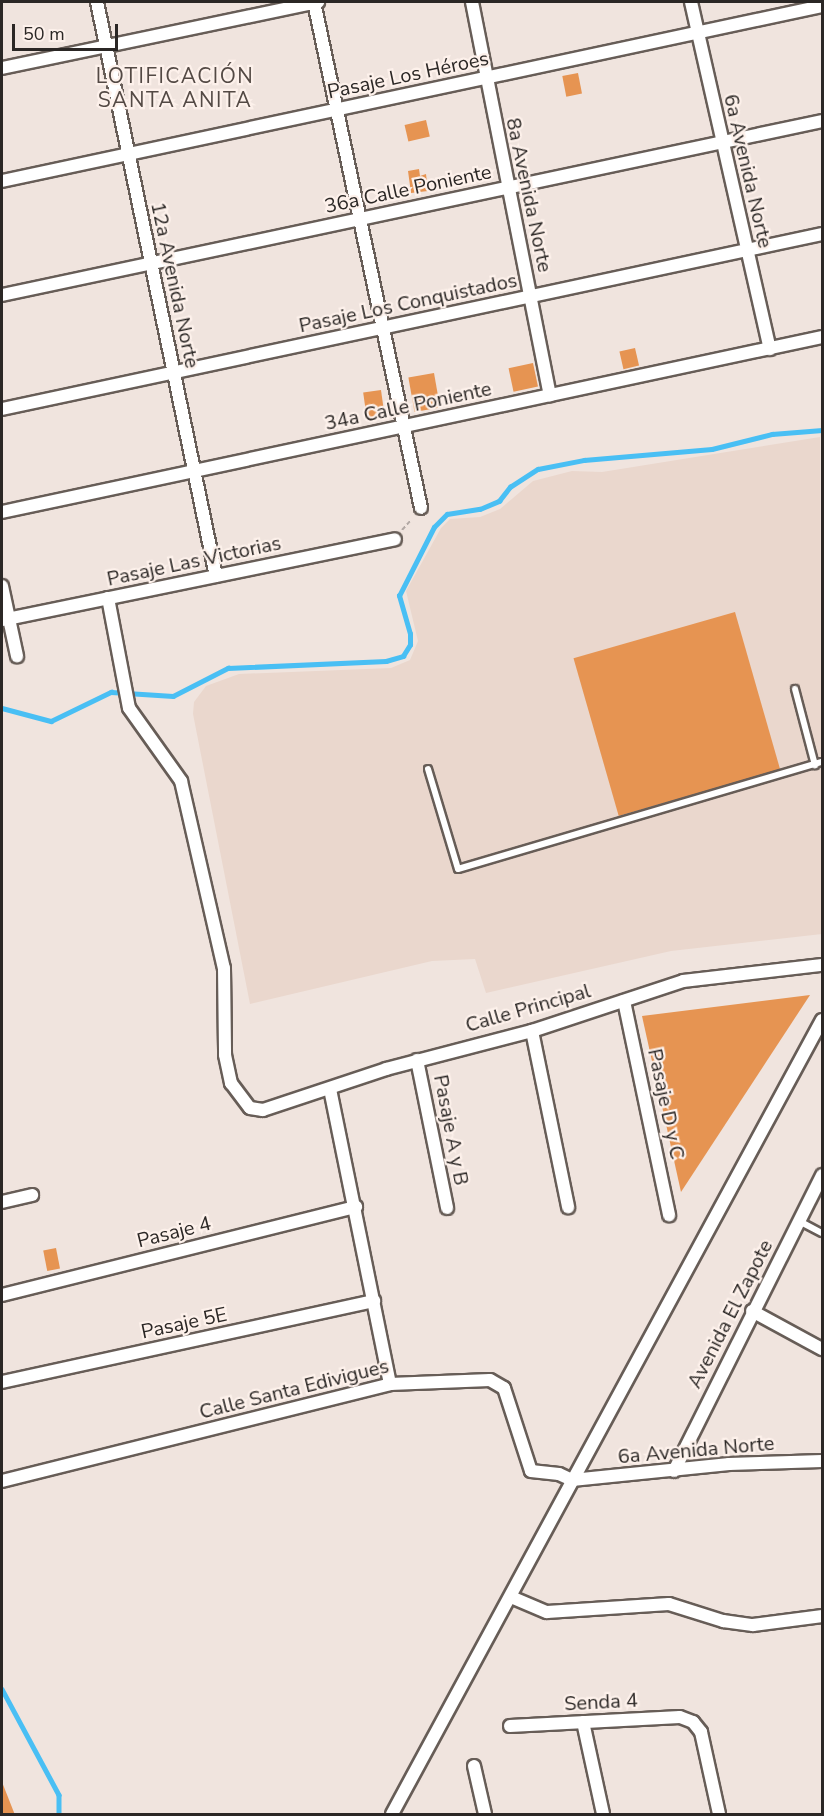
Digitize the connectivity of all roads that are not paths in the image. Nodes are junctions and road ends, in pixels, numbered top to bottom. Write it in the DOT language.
graph roads {
  1 [pos="97,2"];
  2 [pos="315,2"];
  3 [pos="472,2"];
  4 [pos="691,2"];
  5 [pos="822,6"];
  6 [pos="696,33"];
  7 [pos="106,45"];
  8 [pos="2,68"];
  9 [pos="485,78"];
  10 [pos="337,110"];
  11 [pos="822,121"];
  12 [pos="722,142"];
  13 [pos="127,154"];
  14 [pos="2,181"];
  15 [pos="507,188"];
  16 [pos="360,219"];
  17 [pos="822,234"];
  18 [pos="747,250"];
  19 [pos="150,263"];
  20 [pos="2,295"];
  21 [pos="530,297"];
  22 [pos="383,328"];
  23 [pos="822,338"];
  24 [pos="770,349"];
  25 [pos="173,373"];
  26 [pos="550,395"];
  27 [pos="2,409"];
  28 [pos="404,427"];
  29 [pos="194,471"];
  30 [pos="421,508"];
  31 [pos="2,512"];
  32 [pos="395,539"];
  33 [pos="216,576"];
  34 [pos="2,586"];
  35 [pos="108,598"];
  36 [pos="5,620"];
  37 [pos="17,656"];
  38 [pos="795,689"];
  39 [pos="822,762"];
  40 [pos="815,765"];
  41 [pos="428,770"];
  42 [pos="822,965"];
  43 [pos="624,1000"];
  44 [pos="822,1020"];
  45 [pos="532,1031"];
  46 [pos="417,1060"];
  47 [pos="330,1089"];
  48 [pos="822,1175"];
  49 [pos="32,1195"];
  50 [pos="2,1202"];
  51 [pos="356,1207"];
  52 [pos="568,1207"];
  53 [pos="447,1208"];
  54 [pos="669,1215"];
  55 [pos="799,1221"];
  56 [pos="822,1233"];
  57 [pos="2,1294"];
  58 [pos="374,1301"];
  59 [pos="752,1311"];
  60 [pos="822,1349"];
  61 [pos="2,1382"];
  62 [pos="390,1384"];
  63 [pos="822,1461"];
  64 [pos="674,1472"];
  65 [pos="572,1480"];
  66 [pos="2,1481"];
  67 [pos="511,1597"];
  68 [pos="822,1616"];
  69 [pos="583,1722"];
  70 [pos="510,1726"];
  71 [pos="474,1766"];
  72 [pos="392,1815"];
  73 [pos="485,1815"];
  74 [pos="603,1815"];
  75 [pos="719,1815"];
  1 -- 7 [label="street, 12a Avenida Norte"];
  2 -- 7 [label="street"];
  2 -- 10 [label="street"];
  3 -- 9 [label="street, 8a Avenida Norte"];
  4 -- 6 [label="street, 6a Avenida Norte"];
  5 -- 6 [label="street, Pasaje Los Héroes"];
  6 -- 9 [label="street, Pasaje Los Héroes"];
  6 -- 12 [label="street, 6a Avenida Norte"];
  7 -- 8 [label="street"];
  7 -- 13 [label="street, 12a Avenida Norte"];
  9 -- 10 [label="street, Pasaje Los Héroes"];
  9 -- 15 [label="street, 8a Avenida Norte"];
  10 -- 13 [label="street, Pasaje Los Héroes"];
  10 -- 16 [label="street"];
  11 -- 12 [label="street, 36a Calle Poniente"];
  12 -- 15 [label="street, 36a Calle Poniente"];
  12 -- 18 [label="street, 6a Avenida Norte"];
  13 -- 14 [label="street, Pasaje Los Héroes"];
  13 -- 19 [label="street, 12a Avenida Norte"];
  15 -- 16 [label="street, 36a Calle Poniente"];
  15 -- 21 [label="street, 8a Avenida Norte"];
  16 -- 19 [label="street, 36a Calle Poniente"];
  16 -- 22 [label="street"];
  17 -- 18 [label="street, Pasaje Los Conquistados"];
  18 -- 21 [label="street, Pasaje Los Conquistados"];
  18 -- 24 [label="street, 6a Avenida Norte"];
  19 -- 20 [label="street, 36a Calle Poniente"];
  19 -- 25 [label="street, 12a Avenida Norte"];
  21 -- 22 [label="street, Pasaje Los Conquistados"];
  21 -- 26 [label="street, 8a Avenida Norte"];
  22 -- 25 [label="street, Pasaje Los Conquistados"];
  22 -- 28 [label="street"];
  23 -- 24 [label="street, 34a Calle Poniente"];
  24 -- 26 [label="street, 34a Calle Poniente"];
  25 -- 27 [label="street, Pasaje Los Conquistados"];
  25 -- 29 [label="street, 12a Avenida Norte"];
  26 -- 28 [label="street, 34a Calle Poniente"];
  28 -- 29 [label="street, 34a Calle Poniente"];
  28 -- 30 [label="street"];
  29 -- 31 [label="street, 34a Calle Poniente"];
  29 -- 33 [label="street, 12a Avenida Norte"];
  32 -- 33 [label="street, Pasaje Las Victorias"];
  33 -- 35 [label="street, Pasaje Las Victorias"];
  34 -- 36 [label="street"];
  35 -- 36 [label="street, Pasaje Las Victorias"];
  35 -- 47 [label="street, Calle Principal"];
  36 -- 37 [label="street"];
  38 -- 40 [label="lane"];
  39 -- 40 [label="lane"];
  40 -- 41 [label="lane"];
  42 -- 43 [label="street, Calle Principal"];
  43 -- 45 [label="street, Calle Principal"];
  43 -- 54 [label="street, Pasaje D y C"];
  44 -- 65 [label="street"];
  45 -- 46 [label="street, Calle Principal"];
  45 -- 52 [label="street"];
  46 -- 47 [label="street, Calle Principal"];
  46 -- 53 [label="street, Pasaje A y B"];
  47 -- 51 [label="street"];
  48 -- 55 [label="street, Avenida El Zapote"];
  49 -- 50 [label="street"];
  51 -- 57 [label="street, Pasaje 4"];
  51 -- 58 [label="street"];
  55 -- 56 [label="lane"];
  55 -- 59 [label="street, Avenida El Zapote"];
  58 -- 61 [label="street, Pasaje 5E"];
  58 -- 62 [label="street"];
  59 -- 60 [label="street"];
  59 -- 64 [label="street, Avenida El Zapote"];
  62 -- 65 [label="street, Calle Santa Edivigues"];
  62 -- 66 [label="street, Calle Santa Edivigues"];
  63 -- 64 [label="street, 6a Avenida Norte"];
  64 -- 65 [label="street, 6a Avenida Norte"];
  65 -- 67 [label="street"];
  67 -- 68 [label="street"];
  67 -- 72 [label="street"];
  69 -- 70 [label="street, Senda 4"];
  69 -- 74 [label="street"];
  69 -- 75 [label="street, Senda 4"];
  71 -- 73 [label="street"];
}
